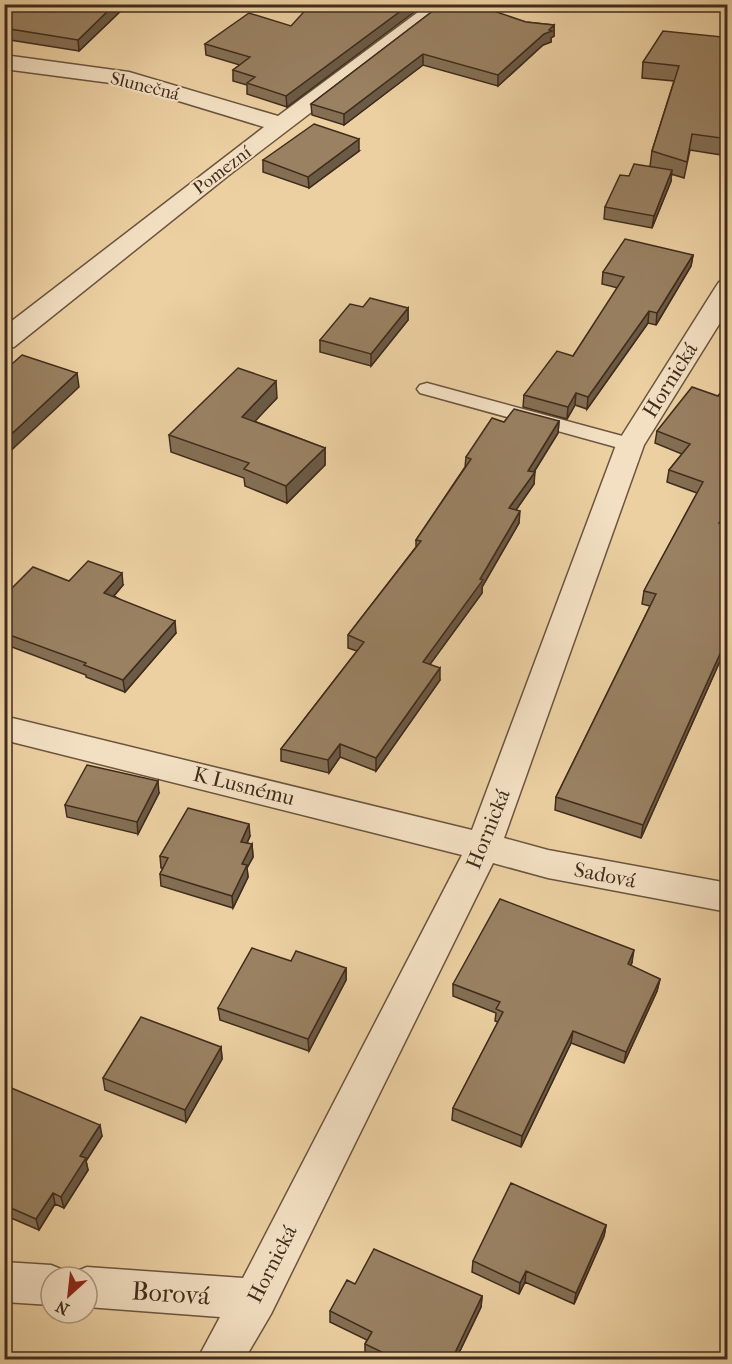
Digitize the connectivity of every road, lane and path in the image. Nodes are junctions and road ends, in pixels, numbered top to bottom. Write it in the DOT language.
graph roads {
  1 [pos="443,4"];
  2 [pos="4,62"];
  3 [pos="282,124"];
  4 [pos="728,288"];
  5 [pos="4,341"];
  6 [pos="427,389"];
  7 [pos="630,445"];
  8 [pos="4,728"];
  9 [pos="483,848"];
  10 [pos="728,898"];
  11 [pos="4,1282"];
  12 [pos="39,1284"];
  13 [pos="99,1288"];
  14 [pos="255,1299"];
  15 [pos="219,1359"];
  1 -- 3 [label="street, Pomezní"];
  2 -- 3 [label="street, Slunečná"];
  3 -- 5 [label="street, Pomezní"];
  4 -- 7 [label="street, Hornická"];
  6 -- 7 [label="lane"];
  7 -- 9 [label="street, Hornická"];
  8 -- 9 [label="street, K Lusnému"];
  9 -- 10 [label="street, Sadová"];
  9 -- 14 [label="street, Hornická"];
  11 -- 12 [label="street"];
  13 -- 14 [label="street, Borová"];
  14 -- 15 [label="street, Hornická"];
}
